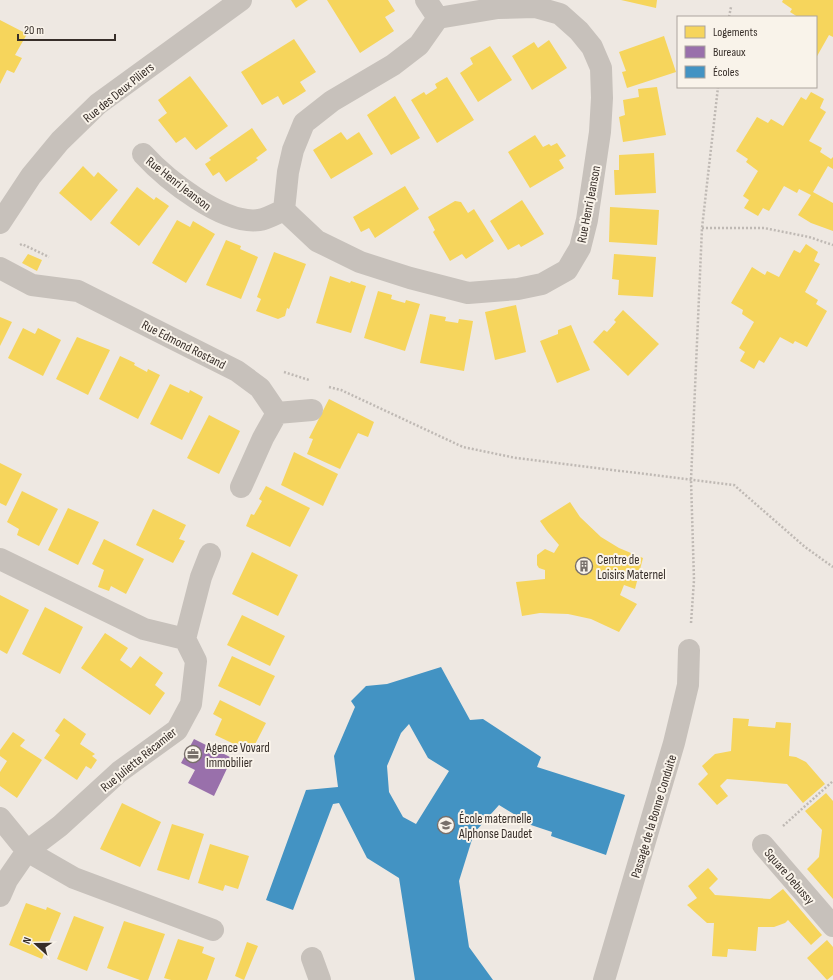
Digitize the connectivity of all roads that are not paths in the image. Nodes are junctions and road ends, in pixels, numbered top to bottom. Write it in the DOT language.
graph roads {
  1 [pos="241,0"];
  2 [pos="432,9"];
  3 [pos="143,154"];
  4 [pos="284,210"];
  5 [pos="0,223"];
  6 [pos="1,269"];
  7 [pos="312,410"];
  8 [pos="277,413"];
  9 [pos="241,487"];
  10 [pos="210,554"];
  11 [pos="0,559"];
  12 [pos="185,639"];
  13 [pos="689,650"];
  14 [pos="0,818"];
  15 [pos="763,845"];
  16 [pos="27,851"];
  17 [pos="0,896"];
  18 [pos="833,926"];
  19 [pos="213,930"];
  20 [pos="312,958"];
  21 [pos="320,980"];
  22 [pos="604,980"];
  1 -- 5 [label="street, Rue des Deux Piliers"];
  2 -- 4 [label="street, Rue Henri Jeanson"];
  2 -- 4 [label="street, Rue Henri Jeanson"];
  3 -- 4 [label="street, Rue Henri Jeanson"];
  6 -- 8 [label="street, Rue Edmond Rostand"];
  7 -- 8 [label="street"];
  8 -- 9 [label="street"];
  10 -- 12 [label="street"];
  11 -- 12 [label="street"];
  12 -- 16 [label="street, Rue Juliette Récamier"];
  13 -- 22 [label="street, Passage de la Bonne Conduite"];
  14 -- 16 [label="street"];
  15 -- 18 [label="street, Square Debussy"];
  16 -- 17 [label="street, Rue Juliette Récamier"];
  16 -- 19 [label="street"];
  20 -- 21 [label="street"];
}
